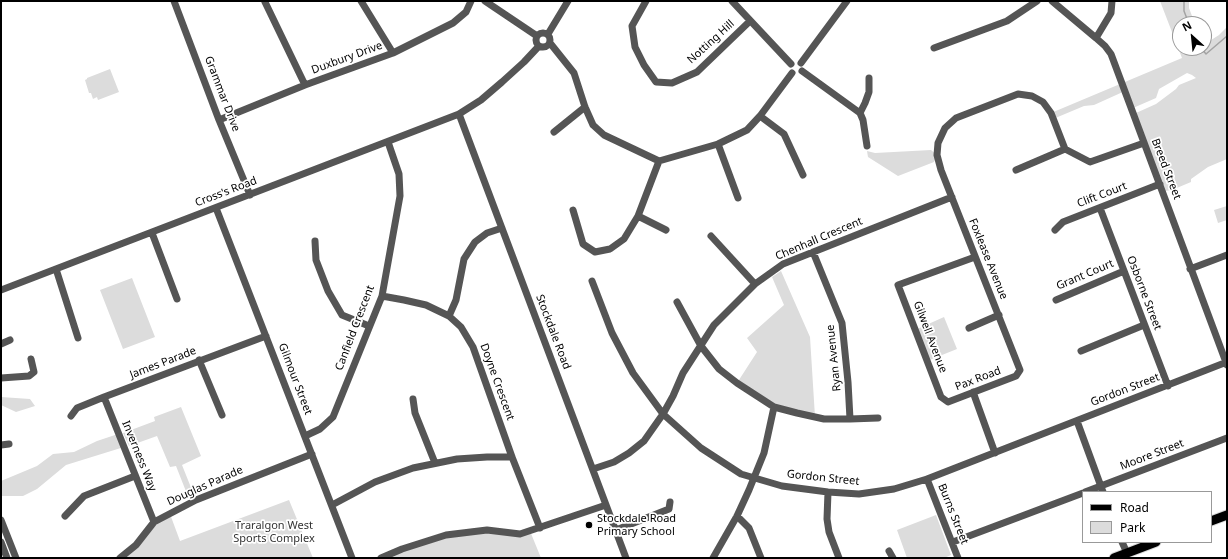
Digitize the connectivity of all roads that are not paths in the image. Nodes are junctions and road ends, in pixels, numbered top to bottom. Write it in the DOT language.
graph roads {
  1 [pos="174,1"];
  2 [pos="361,1"];
  3 [pos="471,1"];
  4 [pos="485,1"];
  5 [pos="568,1"];
  6 [pos="646,1"];
  7 [pos="732,1"];
  8 [pos="847,1"];
  9 [pos="1037,1"];
  10 [pos="1052,1"];
  11 [pos="1112,1"];
  12 [pos="265,2"];
  13 [pos="750,21"];
  14 [pos="548,34"];
  15 [pos="537,36"];
  16 [pos="1096,38"];
  17 [pos="550,43"];
  18 [pos="539,46"];
  19 [pos="934,48"];
  20 [pos="393,53"];
  21 [pos="801,63"];
  22 [pos="791,64"];
  23 [pos="802,72"];
  24 [pos="792,73"];
  25 [pos="869,78"];
  26 [pos="306,86"];
  27 [pos="585,107"];
  28 [pos="860,113"];
  29 [pos="459,114"];
  30 [pos="760,116"];
  31 [pos="219,120"];
  32 [pos="554,132"];
  33 [pos="388,142"];
  34 [pos="1144,143"];
  35 [pos="718,144"];
  36 [pos="867,146"];
  37 [pos="1065,149"];
  38 [pos="659,161"];
  39 [pos="1016,170"];
  40 [pos="803,175"];
  41 [pos="1160,184"];
  42 [pos="250,195"];
  43 [pos="952,197"];
  44 [pos="738,198"];
  45 [pos="216,208"];
  46 [pos="1100,208"];
  47 [pos="574,210"];
  48 [pos="638,216"];
  49 [pos="502,228"];
  50 [pos="666,230"];
  51 [pos="1055,230"];
  52 [pos="152,233"];
  53 [pos="711,236"];
  54 [pos="315,241"];
  55 [pos="813,252"];
  56 [pos="1227,255"];
  57 [pos="975,257"];
  58 [pos="56,269"];
  59 [pos="1190,269"];
  60 [pos="1124,271"];
  61 [pos="592,281"];
  62 [pos="755,284"];
  63 [pos="1,290"];
  64 [pos="382,296"];
  65 [pos="177,299"];
  66 [pos="1056,300"];
  67 [pos="677,302"];
  68 [pos="999,315"];
  69 [pos="449,316"];
  70 [pos="1144,325"];
  71 [pos="369,326"];
  72 [pos="969,328"];
  73 [pos="266,336"];
  74 [pos="78,338"];
  75 [pos="10,340"];
  76 [pos="1,344"];
  77 [pos="702,346"];
  78 [pos="1081,352"];
  79 [pos="31,359"];
  80 [pos="199,360"];
  81 [pos="1227,363"];
  82 [pos="1020,370"];
  83 [pos="1,378"];
  84 [pos="1168,386"];
  85 [pos="973,392"];
  86 [pos="104,397"];
  87 [pos="941,397"];
  88 [pos="413,399"];
  89 [pos="774,407"];
  90 [pos="664,414"];
  91 [pos="222,415"];
  92 [pos="71,416"];
  93 [pos="878,418"];
  94 [pos="850,419"];
  95 [pos="1077,421"];
  96 [pos="305,436"];
  97 [pos="1227,438"];
  98 [pos="9,444"];
  99 [pos="1,445"];
  100 [pos="995,453"];
  101 [pos="312,454"];
  102 [pos="512,457"];
  103 [pos="435,463"];
  104 [pos="593,469"];
  105 [pos="135,476"];
  106 [pos="754,477"];
  107 [pos="927,479"];
  108 [pos="1102,489"];
  109 [pos="1090,491"];
  110 [pos="828,492"];
  111 [pos="1082,493"];
  112 [pos="670,502"];
  113 [pos="606,504"];
  114 [pos="332,505"];
  115 [pos="1227,515"];
  116 [pos="65,516"];
  117 [pos="737,516"];
  118 [pos="1,520"];
  119 [pos="1212,521"];
  120 [pos="154,522"];
  121 [pos="540,528"];
  122 [pos="616,530"];
  123 [pos="1,542"];
  124 [pos="953,542"];
  125 [pos="1122,543"];
  126 [pos="1153,543"];
  127 [pos="889,551"];
  128 [pos="1127,553"];
  129 [pos="7,558"];
  130 [pos="16,558"];
  131 [pos="120,558"];
  132 [pos="352,558"];
  133 [pos="381,558"];
  134 [pos="626,558"];
  135 [pos="713,558"];
  136 [pos="761,558"];
  137 [pos="839,558"];
  138 [pos="893,558"];
  139 [pos="958,558"];
  140 [pos="1114,558"];
  1 -- 31 [label="street, Grammar Drive"];
  2 -- 20 [label="street"];
  3 -- 20 [label="street, Duxbury Drive"];
  4 -- 15 [label="street"];
  5 -- 14 [label="street"];
  6 -- 13 [label="street, Notting Hill"];
  7 -- 13 [label="street"];
  8 -- 21 [label="street"];
  9 -- 19 [label="street"];
  10 -- 16 [label="street, Breed Street"];
  11 -- 16 [label="street"];
  12 -- 26 [label="street"];
  13 -- 22 [label="street"];
  14 -- 15 [label="street"];
  14 -- 17 [label="street"];
  15 -- 18 [label="street"];
  16 -- 34 [label="street, Breed Street"];
  17 -- 18 [label="street"];
  17 -- 27 [label="street"];
  18 -- 29 [label="street, Cross's Road"];
  20 -- 26 [label="street, Duxbury Drive"];
  21 -- 22 [label="street"];
  21 -- 23 [label="street"];
  22 -- 24 [label="street"];
  23 -- 24 [label="street"];
  23 -- 28 [label="street"];
  24 -- 30 [label="street"];
  25 -- 28 [label="street"];
  26 -- 31 [label="street, Duxbury Drive"];
  27 -- 32 [label="street"];
  27 -- 38 [label="street"];
  28 -- 36 [label="street"];
  29 -- 33 [label="street, Cross's Road"];
  29 -- 49 [label="street, Stockdale Road"];
  30 -- 35 [label="street"];
  30 -- 40 [label="street"];
  31 -- 42 [label="street, Grammar Drive"];
  33 -- 42 [label="street, Cross's Road"];
  33 -- 64 [label="street, Canfield Crescent"];
  34 -- 37 [label="street"];
  34 -- 41 [label="street, Breed Street"];
  35 -- 38 [label="street"];
  35 -- 44 [label="street"];
  37 -- 39 [label="street"];
  37 -- 43 [label="street, Foxlease Avenue"];
  38 -- 48 [label="street"];
  41 -- 46 [label="street, Clift Court"];
  41 -- 59 [label="street, Breed Street"];
  42 -- 45 [label="street, Cross's Road"];
  43 -- 55 [label="street, Chenhall Crescent"];
  43 -- 57 [label="street, Foxlease Avenue"];
  45 -- 52 [label="street, Cross's Road"];
  45 -- 73 [label="street, Gilmour Street"];
  46 -- 51 [label="street, Clift Court"];
  46 -- 60 [label="street, Osborne Street"];
  47 -- 48 [label="street"];
  48 -- 50 [label="street"];
  49 -- 69 [label="street"];
  49 -- 104 [label="street, Stockdale Road"];
  52 -- 58 [label="street, Cross's Road"];
  52 -- 65 [label="street"];
  53 -- 62 [label="street"];
  54 -- 71 [label="street"];
  55 -- 62 [label="street, Chenhall Crescent"];
  55 -- 94 [label="street, Ryan Avenue"];
  56 -- 59 [label="street"];
  57 -- 68 [label="street, Foxlease Avenue"];
  57 -- 87 [label="street, Gilwell Avenue"];
  58 -- 63 [label="street, Cross's Road"];
  58 -- 74 [label="street"];
  59 -- 81 [label="street, Breed Street"];
  60 -- 66 [label="street, Grant Court"];
  60 -- 70 [label="street, Osborne Street"];
  61 -- 90 [label="street, Gordon Street"];
  62 -- 77 [label="street, Chenhall Crescent"];
  64 -- 69 [label="street, Doyne Crescent"];
  64 -- 71 [label="street, Canfield Crescent"];
  67 -- 77 [label="street"];
  68 -- 72 [label="street"];
  68 -- 82 [label="street, Foxlease Avenue"];
  69 -- 102 [label="street, Doyne Crescent"];
  70 -- 78 [label="street"];
  70 -- 84 [label="street, Osborne Street"];
  71 -- 96 [label="street, Canfield Crescent"];
  73 -- 80 [label="street, James Parade"];
  73 -- 96 [label="street, Gilmour Street"];
  75 -- 76 [label="street"];
  77 -- 89 [label="street"];
  77 -- 90 [label="street, Chenhall Crescent"];
  79 -- 83 [label="street"];
  80 -- 86 [label="street, James Parade"];
  80 -- 91 [label="street"];
  81 -- 84 [label="street, Gordon Street"];
  82 -- 85 [label="street, Pax Road"];
  84 -- 95 [label="street, Gordon Street"];
  85 -- 87 [label="street, Pax Road"];
  85 -- 100 [label="street"];
  86 -- 92 [label="street, James Parade"];
  86 -- 105 [label="street, Inverness Way"];
  88 -- 103 [label="street"];
  89 -- 94 [label="street"];
  89 -- 106 [label="street"];
  90 -- 104 [label="street, Chenhall Crescent"];
  90 -- 106 [label="street, Gordon Street"];
  93 -- 94 [label="street"];
  95 -- 100 [label="street, Gordon Street"];
  95 -- 108 [label="street"];
  96 -- 101 [label="street, Gilmour Street"];
  97 -- 108 [label="street, Moore Street"];
  98 -- 99 [label="street"];
  100 -- 107 [label="street, Gordon Street"];
  101 -- 114 [label="street, Gilmour Street"];
  101 -- 120 [label="street, Douglas Parade"];
  102 -- 103 [label="street"];
  102 -- 121 [label="street, Doyne Crescent"];
  103 -- 114 [label="street"];
  104 -- 113 [label="street, Stockdale Road"];
  105 -- 116 [label="street"];
  105 -- 120 [label="street, Inverness Way"];
  106 -- 110 [label="street, Gordon Street"];
  106 -- 117 [label="street"];
  107 -- 110 [label="street, Gordon Street"];
  107 -- 124 [label="street, Burns Street"];
  108 -- 109 [label="street, Moore Street"];
  110 -- 137 [label="street"];
  111 -- 124 [label="street, Moore Street"];
  112 -- 122 [label="street"];
  113 -- 121 [label="street"];
  113 -- 122 [label="street, Stockdale Road"];
  114 -- 132 [label="street, Gilmour Street"];
  115 -- 119 [label="main road"];
  117 -- 135 [label="street"];
  117 -- 136 [label="street"];
  118 -- 130 [label="street"];
  120 -- 131 [label="street, Douglas Parade"];
  121 -- 133 [label="street"];
  122 -- 134 [label="street, Stockdale Road"];
  123 -- 129 [label="street"];
  124 -- 139 [label="street, Burns Street"];
  125 -- 128 [label="street"];
  126 -- 128 [label="main road"];
  127 -- 138 [label="street"];
  128 -- 140 [label="main road"];
}
